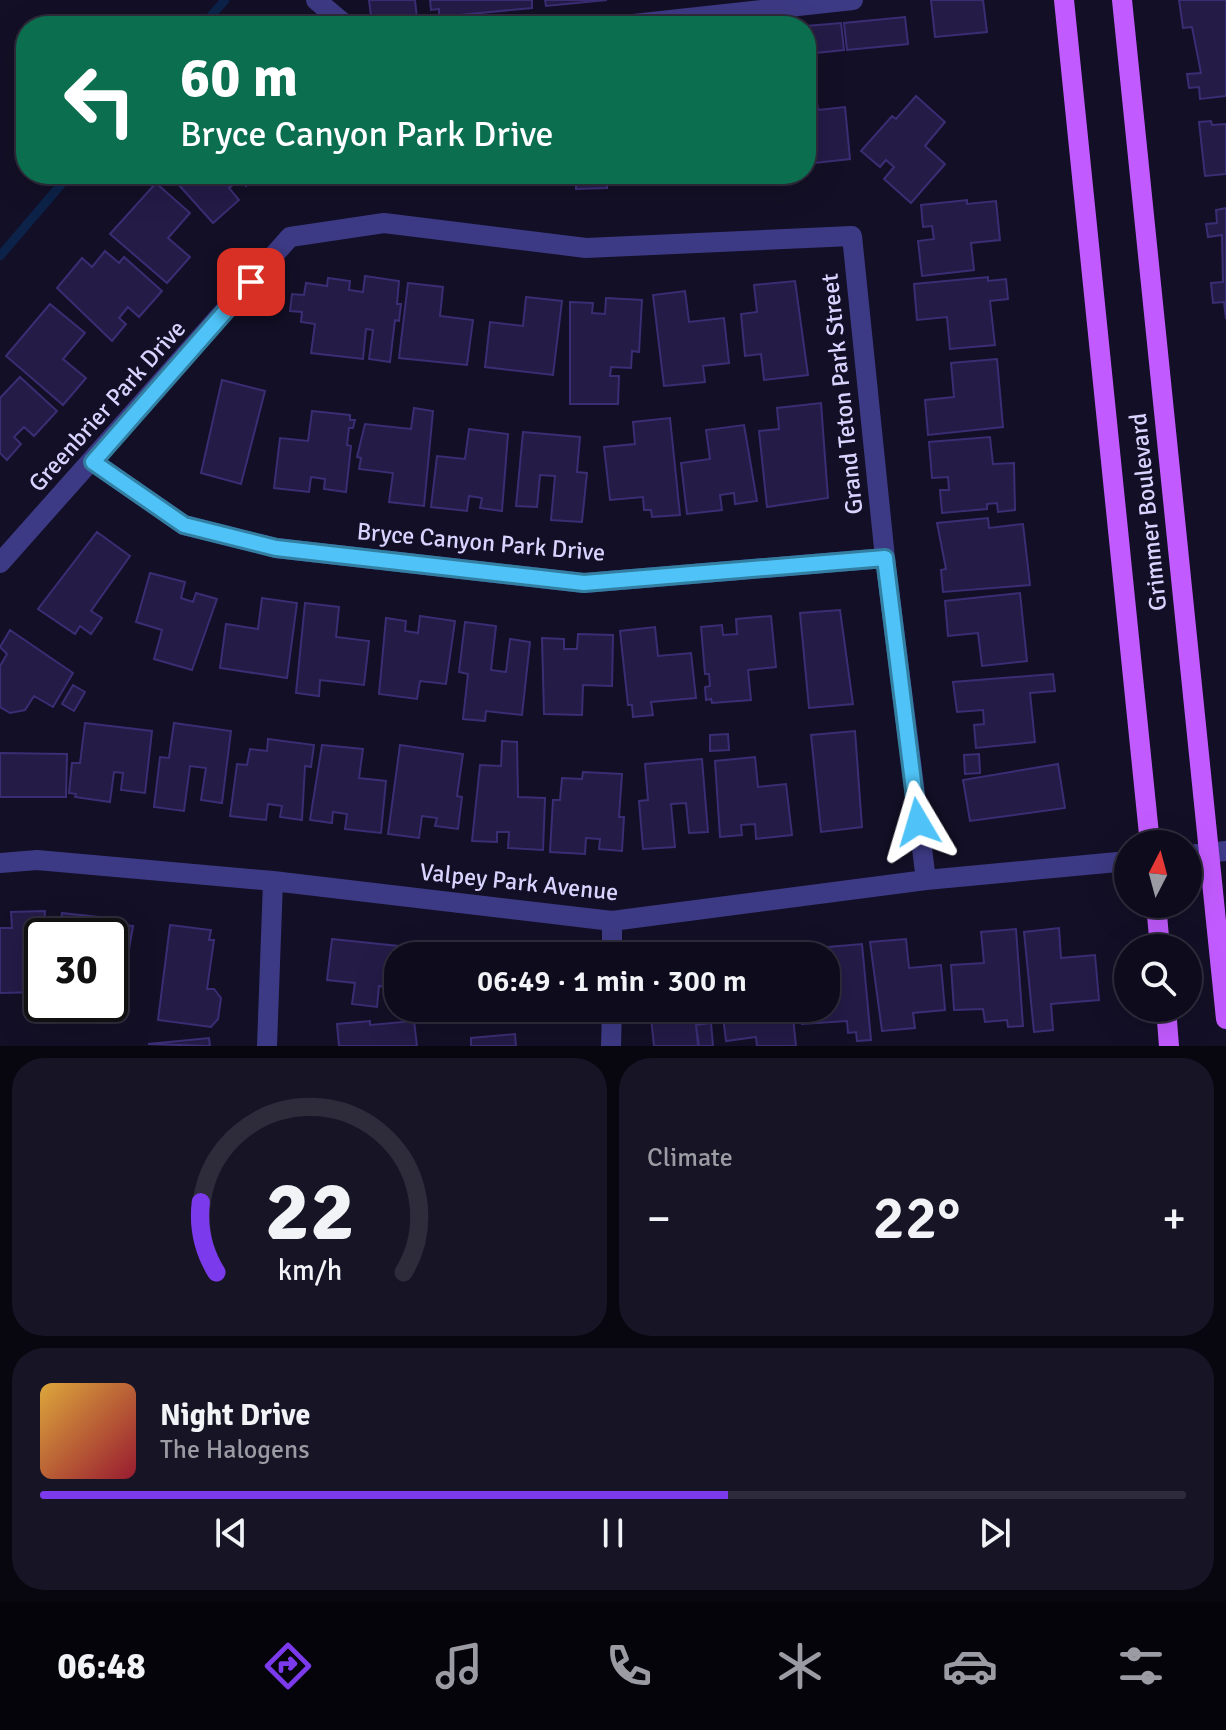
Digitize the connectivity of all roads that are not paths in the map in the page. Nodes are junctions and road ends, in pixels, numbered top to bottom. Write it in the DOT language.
graph roads {
  1 [pos="316,0"];
  2 [pos="853,0"];
  3 [pos="1064,0"];
  4 [pos="1122,0"];
  5 [pos="335,16"];
  6 [pos="707,16"];
  7 [pos="852,236"];
  8 [pos="93,462"];
  9 [pos="885,558"];
  10 [pos="0,563"];
  11 [pos="1149,830"];
  12 [pos="1218,852"];
  13 [pos="1114,862"];
  14 [pos="0,863"];
  15 [pos="926,880"];
  16 [pos="273,881"];
  17 [pos="612,921"];
  18 [pos="612,942"];
  19 [pos="1226,1019"];
  20 [pos="612,1022"];
  21 [pos="1167,1022"];
  22 [pos="267,1046"];
  23 [pos="611,1046"];
  24 [pos="1169,1046"];
  1 -- 5 [label="street"];
  2 -- 6 [label="street"];
  3 -- 11 [label="main road, Grimmer Boulevard"];
  4 -- 12 [label="main road, Grimmer Boulevard"];
  7 -- 8 [label="street, Greenbrier Park Drive"];
  7 -- 9 [label="street, Grand Teton Park Street"];
  8 -- 9 [label="street, Bryce Canyon Park Drive"];
  8 -- 10 [label="street, Greenbrier Park Drive"];
  9 -- 15 [label="street, Grand Teton Park Street"];
  12 -- 19 [label="main road, Grimmer Boulevard"];
  13 -- 15 [label="street, Valpey Park Avenue"];
  14 -- 16 [label="street, Valpey Park Avenue"];
  15 -- 17 [label="street, Valpey Park Avenue"];
  16 -- 17 [label="street, Valpey Park Avenue"];
  16 -- 22 [label="street"];
  17 -- 18 [label="street"];
  20 -- 23 [label="street"];
  21 -- 24 [label="main road"];
}
